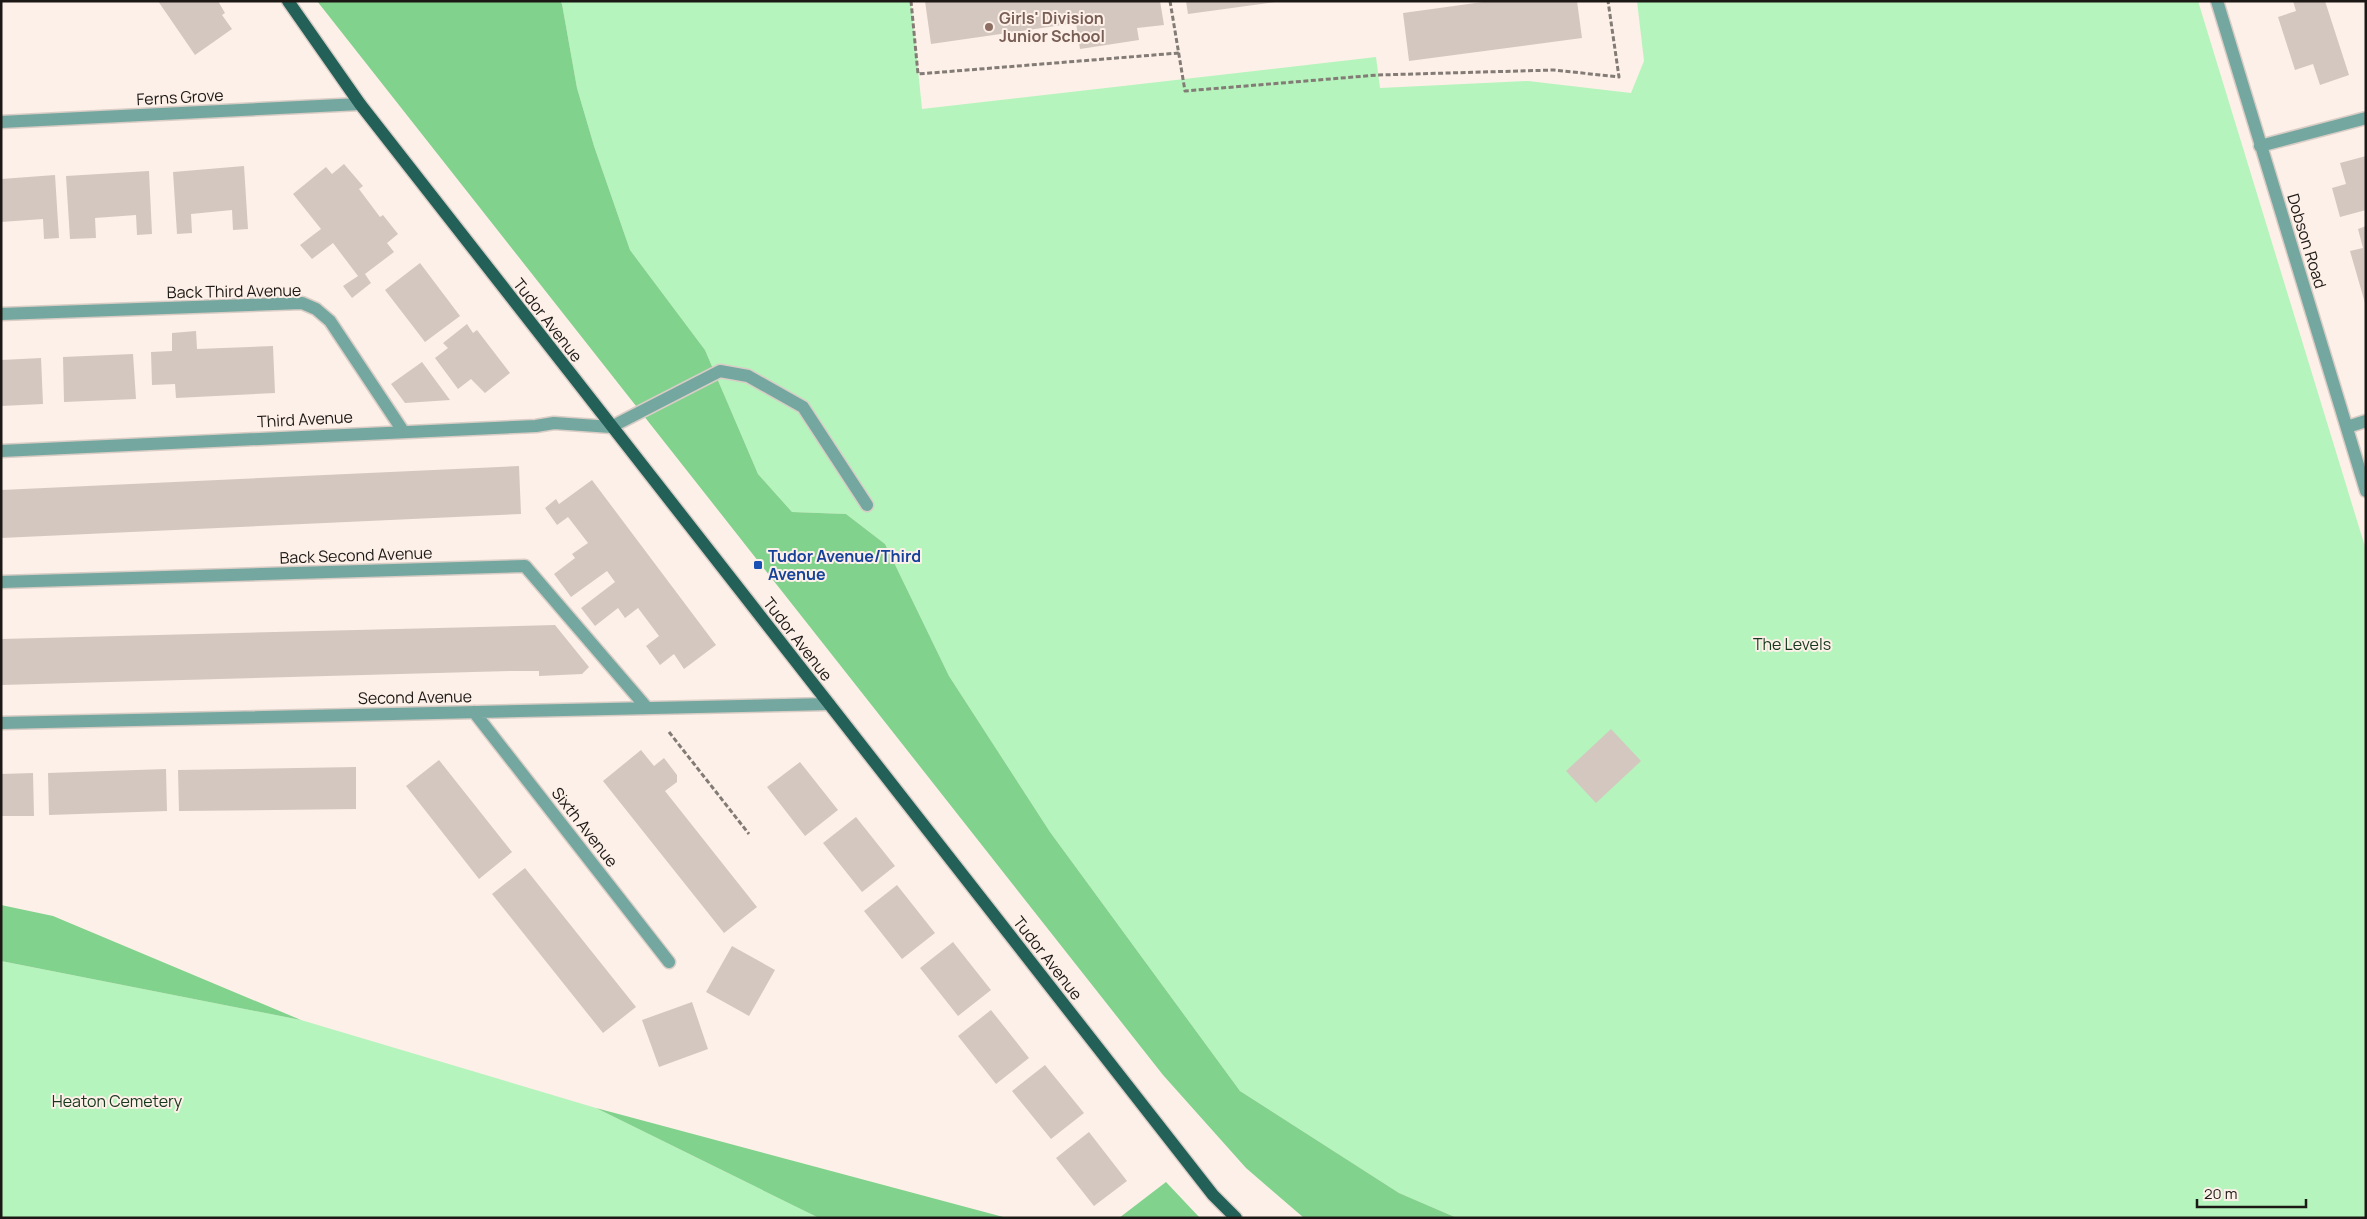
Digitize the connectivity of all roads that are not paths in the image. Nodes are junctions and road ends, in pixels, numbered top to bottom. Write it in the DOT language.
graph roads {
  1 [pos="288,1"];
  2 [pos="2217,1"];
  3 [pos="360,104"];
  4 [pos="2366,118"];
  5 [pos="1,122"];
  6 [pos="2260,146"];
  7 [pos="1,314"];
  8 [pos="2366,421"];
  9 [pos="611,427"];
  10 [pos="2347,427"];
  11 [pos="403,431"];
  12 [pos="1,451"];
  13 [pos="2366,491"];
  14 [pos="867,505"];
  15 [pos="1,582"];
  16 [pos="828,704"];
  17 [pos="648,708"];
  18 [pos="474,712"];
  19 [pos="1,723"];
  20 [pos="669,962"];
  21 [pos="1236,1218"];
  1 -- 3 [label="main road, Tudor Avenue"];
  2 -- 6 [label="street, Dobson Road"];
  3 -- 5 [label="street, Ferns Grove"];
  3 -- 9 [label="main road, Tudor Avenue"];
  4 -- 6 [label="street"];
  6 -- 10 [label="street, Dobson Road"];
  7 -- 11 [label="street, Back Third Avenue"];
  8 -- 10 [label="street"];
  9 -- 11 [label="street, Third Avenue"];
  9 -- 14 [label="street"];
  9 -- 16 [label="main road, Tudor Avenue"];
  10 -- 13 [label="street, Dobson Road"];
  11 -- 12 [label="street, Third Avenue"];
  15 -- 17 [label="street, Back Second Avenue"];
  16 -- 17 [label="street, Second Avenue"];
  16 -- 21 [label="main road, Tudor Avenue"];
  17 -- 18 [label="street, Second Avenue"];
  18 -- 19 [label="street, Second Avenue"];
  18 -- 20 [label="street, Sixth Avenue"];
}
